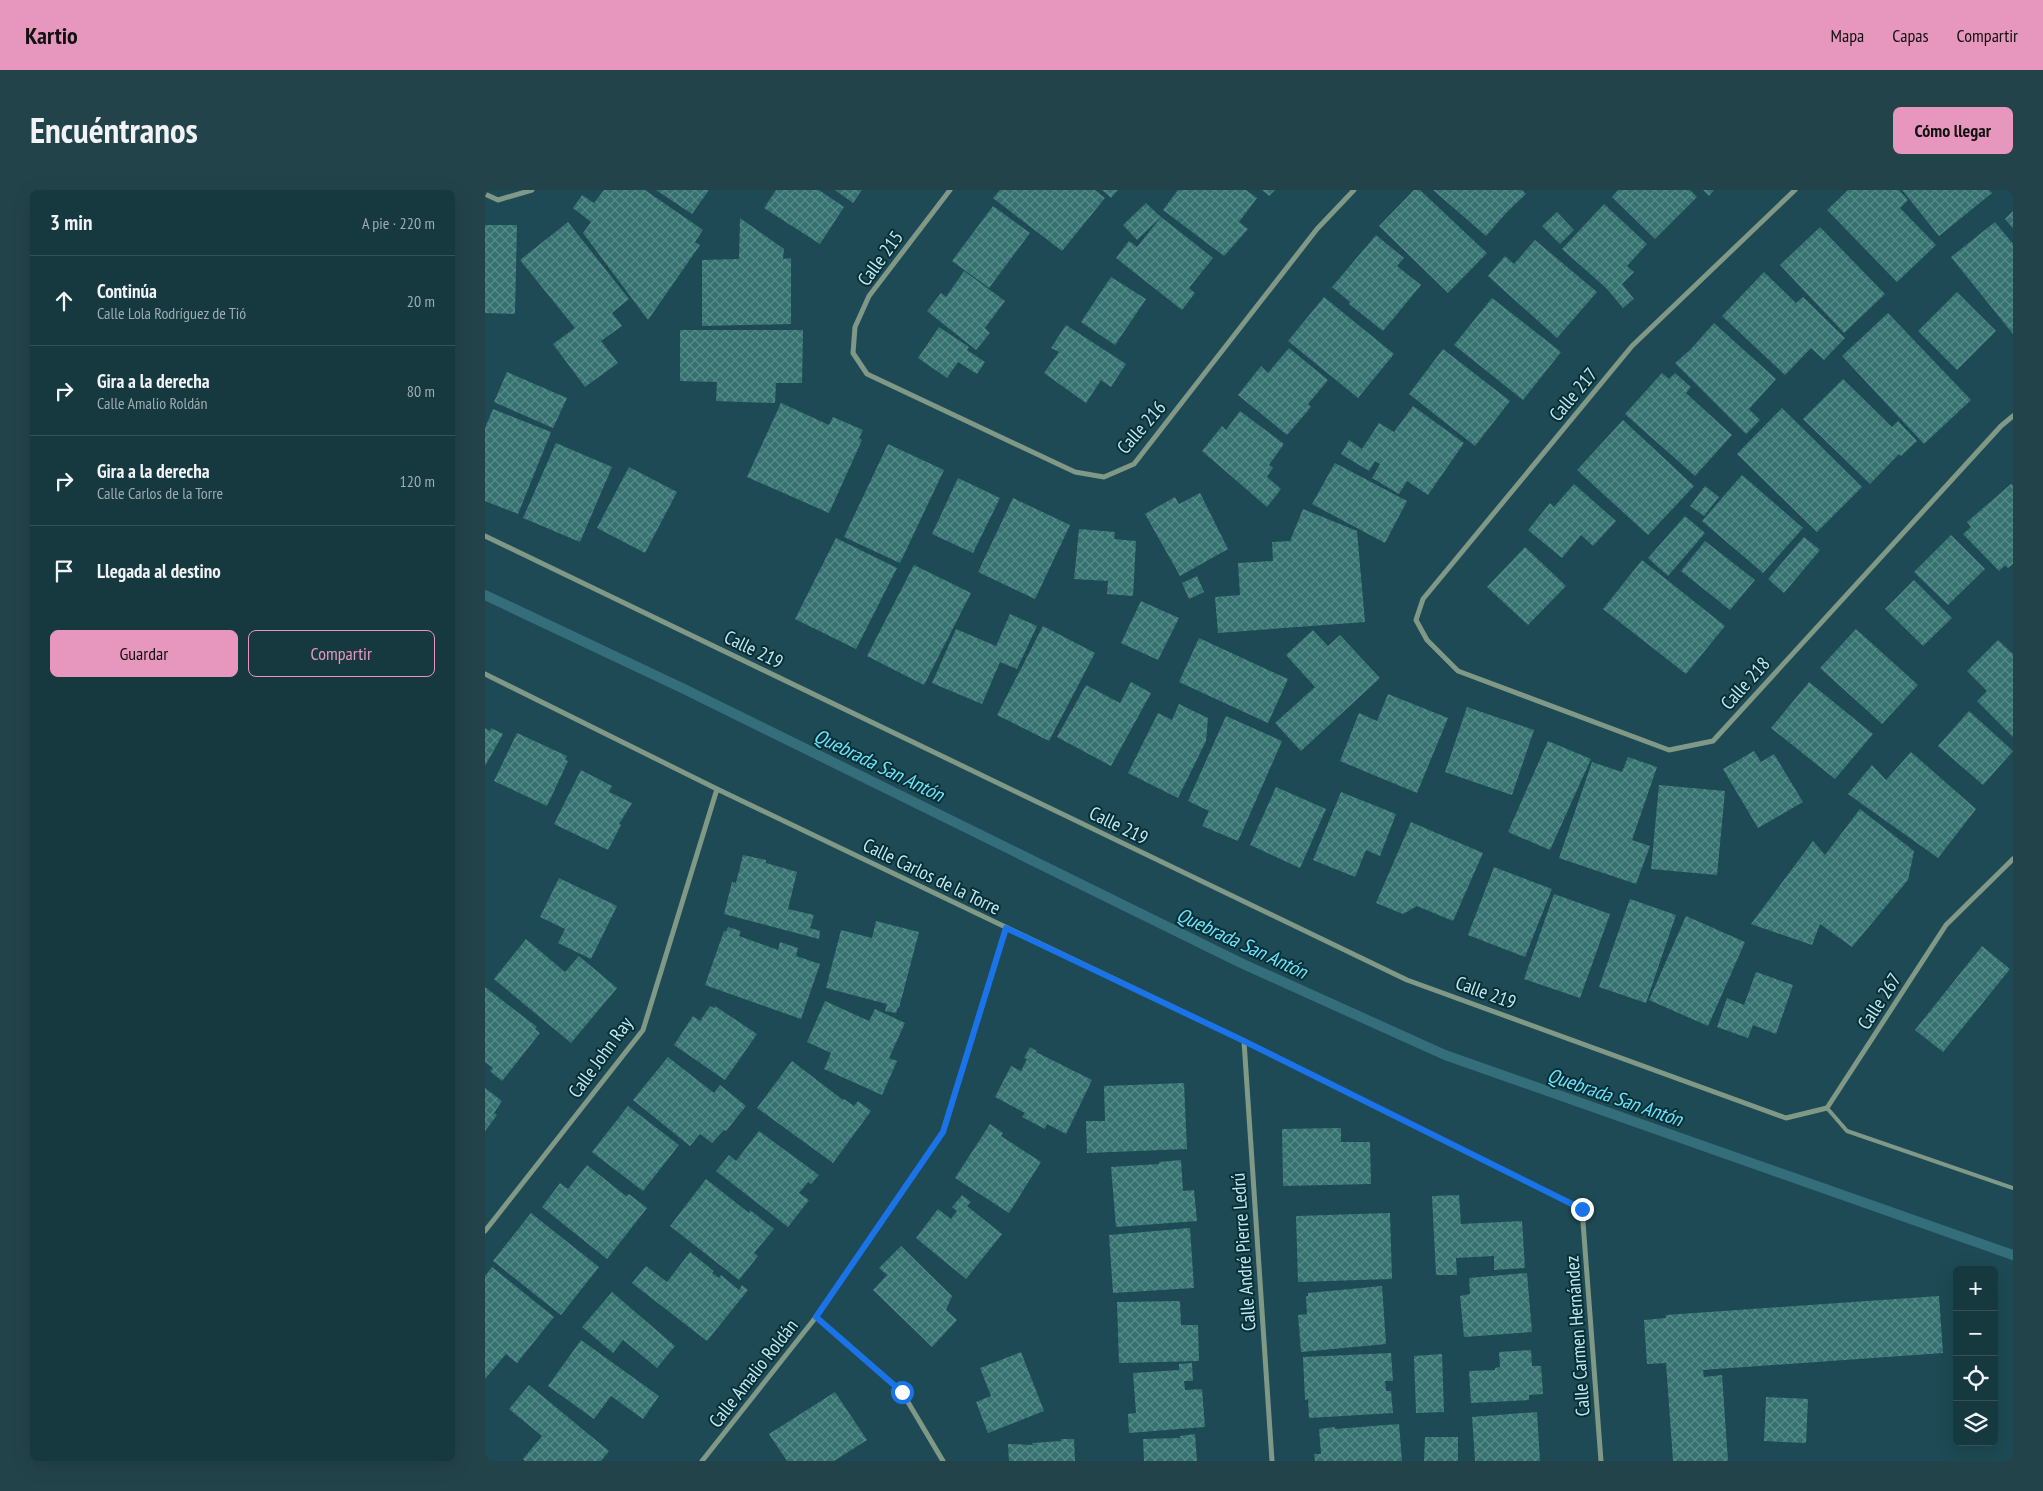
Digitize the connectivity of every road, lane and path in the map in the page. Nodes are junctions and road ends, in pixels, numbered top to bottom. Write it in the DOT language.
graph roads {
  1 [pos="532,190"];
  2 [pos="950,190"];
  3 [pos="1354,190"];
  4 [pos="1795,190"];
  5 [pos="485,194"];
  6 [pos="853,353"];
  7 [pos="2013,416"];
  8 [pos="485,536"];
  9 [pos="1427,640"];
  10 [pos="485,674"];
  11 [pos="717,789"];
  12 [pos="2013,859"];
  13 [pos="1006,928"];
  14 [pos="1244,1041"];
  15 [pos="1827,1108"];
  16 [pos="2013,1188"];
  17 [pos="1582,1209"];
  18 [pos="485,1231"];
  19 [pos="816,1317"];
  20 [pos="702,1461"];
  21 [pos="943,1461"];
  22 [pos="1272,1461"];
  23 [pos="1601,1461"];
  1 -- 5 [label="street"];
  2 -- 6 [label="street, Calle 215"];
  3 -- 6 [label="street, Calle 216"];
  4 -- 9 [label="street, Calle 217"];
  7 -- 9 [label="street, Calle 218"];
  8 -- 15 [label="street, Calle 219"];
  10 -- 11 [label="street, Calle Carlos de la Torre"];
  11 -- 13 [label="street, Calle Carlos de la Torre"];
  11 -- 18 [label="street, Calle John Ray"];
  12 -- 15 [label="street, Calle 267"];
  13 -- 14 [label="street, Calle Carlos de la Torre"];
  13 -- 19 [label="street, Calle Amalio Roldán"];
  14 -- 17 [label="street, Calle Carlos de la Torre"];
  14 -- 22 [label="street, Calle André Pierre Ledrú"];
  15 -- 16 [label="lane"];
  17 -- 23 [label="street, Calle Carmen Hernández"];
  19 -- 20 [label="street, Calle Amalio Roldán"];
  19 -- 21 [label="street"];
}
